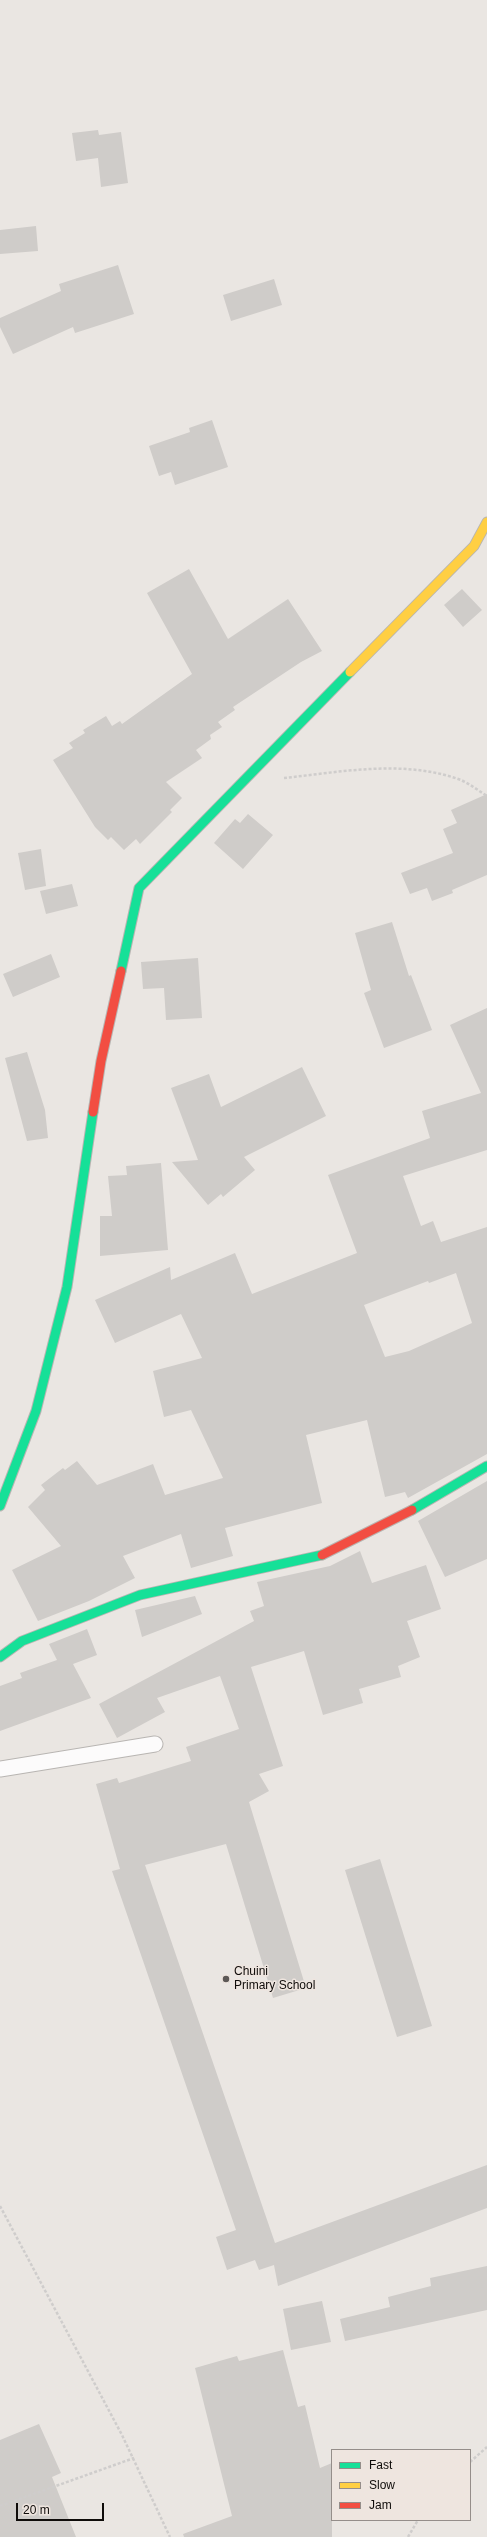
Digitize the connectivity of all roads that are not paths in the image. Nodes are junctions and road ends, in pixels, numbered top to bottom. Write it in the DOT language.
graph roads {
  1 [pos="487,522"];
  2 [pos="487,1466"];
  3 [pos="0,1506"];
  4 [pos="0,1658"];
  5 [pos="155,1744"];
  6 [pos="0,1769"];
  1 -- 3 [label="street"];
  2 -- 4 [label="street"];
  5 -- 6 [label="lane"];
}
